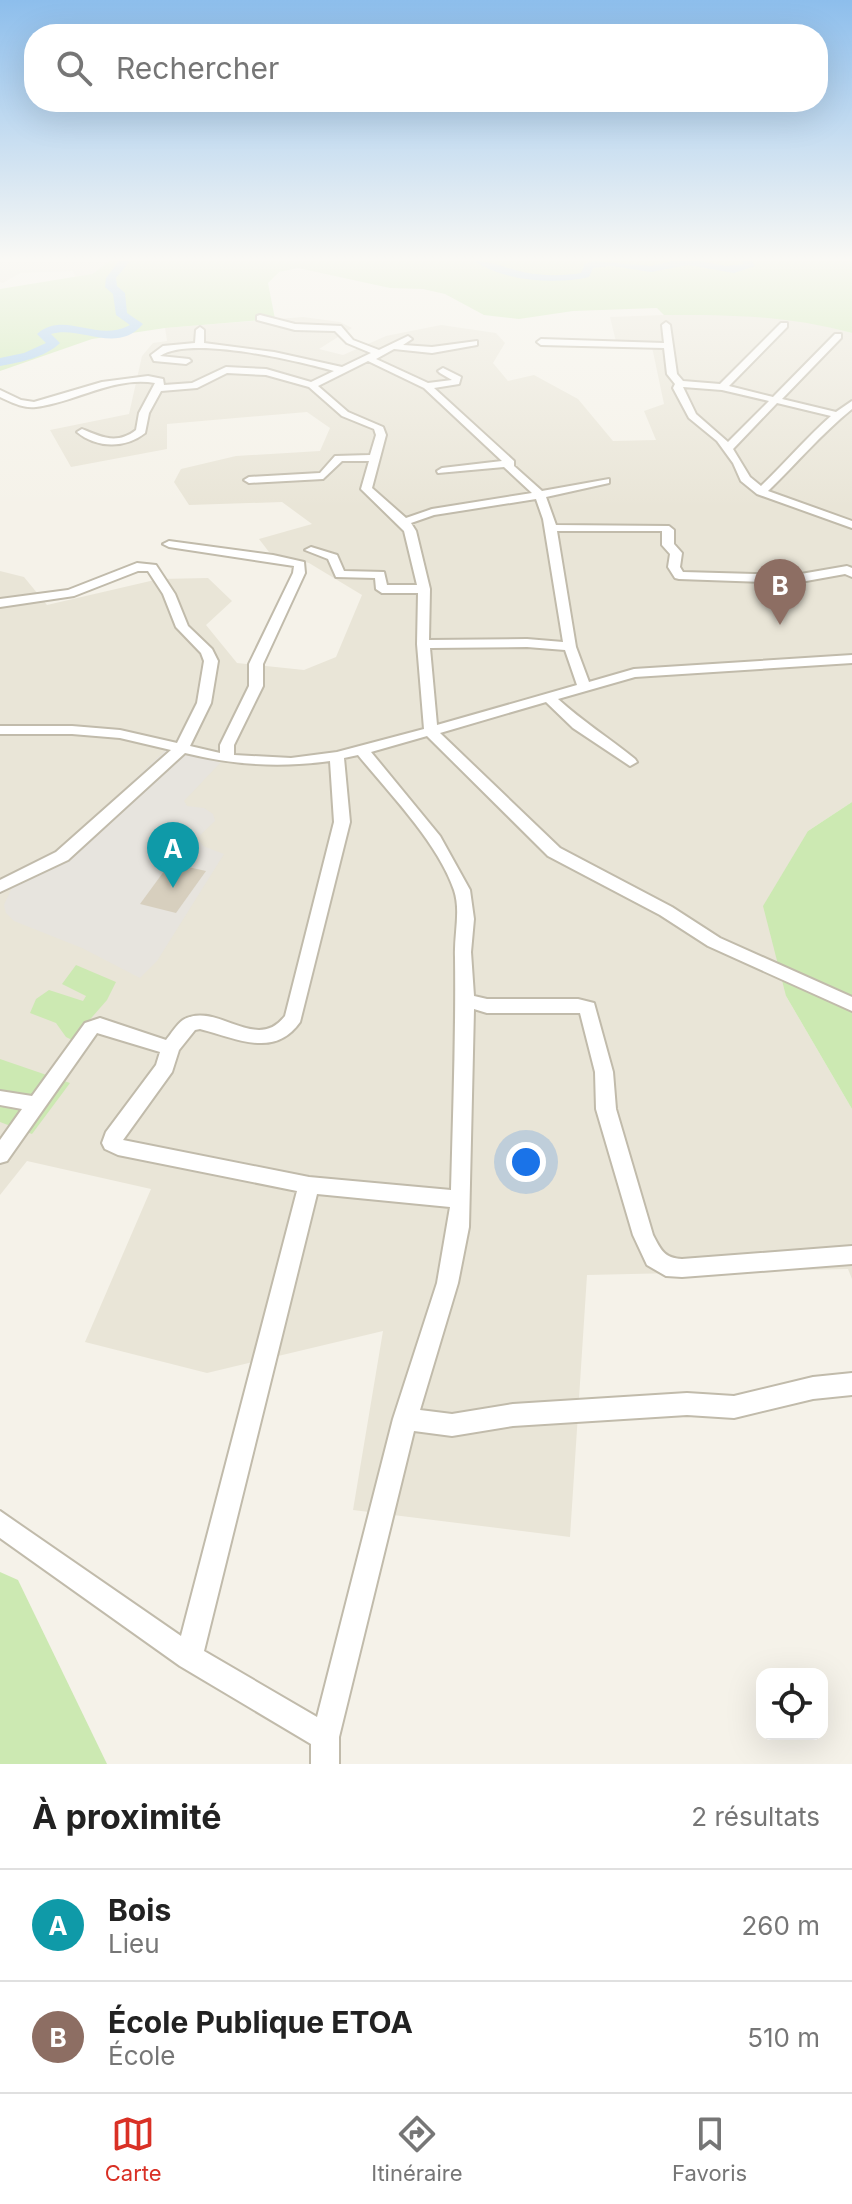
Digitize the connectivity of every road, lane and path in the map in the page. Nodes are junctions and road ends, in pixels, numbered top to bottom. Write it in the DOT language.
graph roads {
  1 [pos="352,343"];
  2 [pos="401,343"];
  3 [pos="472,343"];
  4 [pos="584,343"];
  5 [pos="766,343"];
  6 [pos="831,343"];
  7 [pos="199,346"];
  8 [pos="670,346"];
  9 [pos="395,347"];
  10 [pos="376,355"];
  11 [pos="186,361"];
  12 [pos="341,370"];
  13 [pos="443,371"];
  14 [pos="680,384"];
  15 [pos="312,385"];
  16 [pos="427,386"];
  17 [pos="722,387"];
  18 [pos="158,388"];
  19 [pos="0,393"];
  20 [pos="773,400"];
  21 [pos="852,404"];
  22 [pos="838,415"];
  23 [pos="82,432"];
  24 [pos="729,447"];
  25 [pos="375,458"];
  26 [pos="510,463"];
  27 [pos="442,471"];
  28 [pos="249,480"];
  29 [pos="605,481"];
  30 [pos="761,492"];
  31 [pos="540,495"];
  32 [pos="404,522"];
  33 [pos="852,525"];
  34 [pos="550,528"];
  35 [pos="169,544"];
  36 [pos="311,550"];
  37 [pos="852,573"];
  38 [pos="424,589"];
  39 [pos="0,603"];
  40 [pos="423,644"];
  41 [pos="570,647"];
  42 [pos="852,659"];
  43 [pos="584,686"];
  44 [pos="548,697"];
  45 [pos="0,730"];
  46 [pos="431,732"];
  47 [pos="181,749"];
  48 [pos="362,750"];
  49 [pos="337,756"];
  50 [pos="227,759"];
  51 [pos="630,762"];
  52 [pos="0,887"];
  53 [pos="465,1001"];
  54 [pos="852,1004"];
  55 [pos="170,1048"];
  56 [pos="0,1098"];
  57 [pos="36,1104"];
  58 [pos="0,1155"];
  59 [pos="309,1185"];
  60 [pos="461,1199"];
  61 [pos="852,1255"];
  62 [pos="852,1384"];
  63 [pos="405,1419"];
  64 [pos="0,1523"];
  65 [pos="189,1657"];
  66 [pos="325,1751"];
  1 -- 10 [label="street"];
  2 -- 9 [label="street"];
  3 -- 9 [label="street"];
  4 -- 8 [label="street"];
  5 -- 17 [label="street"];
  6 -- 20 [label="street"];
  7 -- 11 [label="street"];
  7 -- 12 [label="street"];
  8 -- 14 [label="street"];
  9 -- 10 [label="street"];
  10 -- 12 [label="street"];
  10 -- 16 [label="street"];
  12 -- 15 [label="street"];
  13 -- 16 [label="street"];
  14 -- 17 [label="street"];
  14 -- 24 [label="street"];
  15 -- 18 [label="street"];
  15 -- 25 [label="street"];
  16 -- 26 [label="street"];
  17 -- 20 [label="street"];
  18 -- 19 [label="street"];
  18 -- 23 [label="street"];
  20 -- 22 [label="street"];
  20 -- 24 [label="street"];
  21 -- 22 [label="street"];
  22 -- 30 [label="street"];
  24 -- 30 [label="street"];
  25 -- 28 [label="street"];
  25 -- 32 [label="street"];
  26 -- 27 [label="street"];
  26 -- 31 [label="street"];
  29 -- 31 [label="street"];
  30 -- 33 [label="street"];
  31 -- 32 [label="street"];
  31 -- 34 [label="street"];
  32 -- 38 [label="street"];
  34 -- 37 [label="street"];
  34 -- 41 [label="street"];
  35 -- 50 [label="street"];
  36 -- 38 [label="street"];
  38 -- 40 [label="street"];
  39 -- 47 [label="street"];
  40 -- 41 [label="street"];
  40 -- 46 [label="street"];
  41 -- 43 [label="street"];
  42 -- 43 [label="street"];
  43 -- 44 [label="street"];
  44 -- 46 [label="street"];
  44 -- 51 [label="street"];
  45 -- 47 [label="street"];
  46 -- 48 [label="street"];
  46 -- 54 [label="street"];
  47 -- 50 [label="street"];
  47 -- 52 [label="street"];
  48 -- 49 [label="street"];
  48 -- 53 [label="street"];
  49 -- 50 [label="street"];
  49 -- 55 [label="street"];
  53 -- 60 [label="street"];
  53 -- 61 [label="street"];
  55 -- 57 [label="street"];
  55 -- 59 [label="street"];
  56 -- 57 [label="street"];
  57 -- 58 [label="street"];
  59 -- 60 [label="street"];
  59 -- 65 [label="street"];
  60 -- 63 [label="street"];
  62 -- 63 [label="street"];
  63 -- 66 [label="street"];
  64 -- 65 [label="street"];
  65 -- 66 [label="street"];
}
